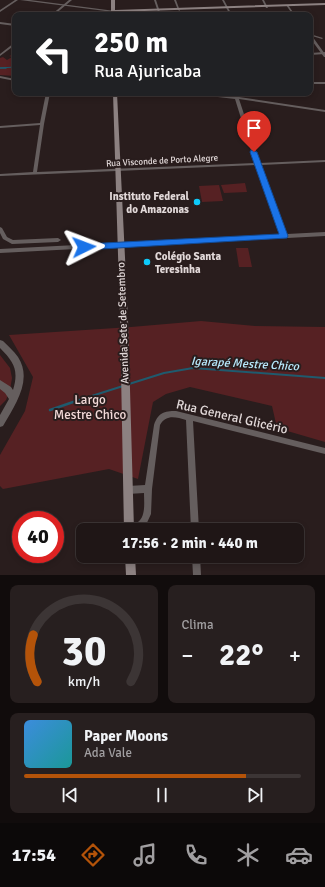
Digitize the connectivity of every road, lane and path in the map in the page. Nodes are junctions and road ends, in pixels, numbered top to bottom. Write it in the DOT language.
graph roads {
  1 [pos="17,0"];
  2 [pos="22,0"];
  3 [pos="71,0"];
  4 [pos="112,0"];
  5 [pos="155,0"];
  6 [pos="175,0"];
  7 [pos="222,0"];
  8 [pos="263,0"];
  9 [pos="325,4"];
  10 [pos="64,6"];
  11 [pos="287,6"];
  12 [pos="267,7"];
  13 [pos="227,8"];
  14 [pos="159,10"];
  15 [pos="179,10"];
  16 [pos="0,11"];
  17 [pos="56,12"];
  18 [pos="106,12"];
  19 [pos="113,12"];
  20 [pos="128,12"];
  21 [pos="229,12"];
  22 [pos="292,12"];
  23 [pos="0,23"];
  24 [pos="12,25"];
  25 [pos="313,35"];
  26 [pos="324,37"];
  27 [pos="314,42"];
  28 [pos="12,46"];
  29 [pos="313,54"];
  30 [pos="324,54"];
  31 [pos="0,55"];
  32 [pos="0,77"];
  33 [pos="12,79"];
  34 [pos="313,83"];
  35 [pos="325,83"];
  36 [pos="47,96"];
  37 [pos="115,96"];
  38 [pos="223,96"];
  39 [pos="232,96"];
  40 [pos="237,98"];
  41 [pos="325,111"];
  42 [pos="42,124"];
  43 [pos="0,128"];
  44 [pos="325,161"];
  45 [pos="258,164"];
  46 [pos="118,171"];
  47 [pos="35,174"];
  48 [pos="0,175"];
  49 [pos="0,229"];
  50 [pos="325,234"];
  51 [pos="284,236"];
  52 [pos="58,240"];
  53 [pos="121,245"];
  54 [pos="0,251"];
  55 [pos="0,342"];
  56 [pos="0,384"];
  57 [pos="14,398"];
  58 [pos="189,418"];
  59 [pos="0,423"];
  60 [pos="325,451"];
  61 [pos="128,488"];
  62 [pos="148,489"];
  63 [pos="130,523"];
  64 [pos="143,523"];
  65 [pos="195,523"];
  66 [pos="130,563"];
  67 [pos="196,563"];
  68 [pos="131,575"];
  69 [pos="197,575"];
  1 -- 16 [label="street"];
  2 -- 10 [label="street"];
  3 -- 10 [label="street"];
  4 -- 19 [label="main road"];
  5 -- 14 [label="street"];
  6 -- 15 [label="street"];
  7 -- 13 [label="street"];
  8 -- 12 [label="street"];
  9 -- 11 [label="main road"];
  10 -- 17 [label="street"];
  10 -- 18 [label="street"];
  11 -- 12 [label="main road"];
  11 -- 22 [label="street"];
  12 -- 13 [label="main road"];
  13 -- 15 [label="main road"];
  13 -- 21 [label="street"];
  14 -- 15 [label="main road"];
  14 -- 20 [label="main road"];
  23 -- 24 [label="street"];
  25 -- 26 [label="street"];
  26 -- 27 [label="street"];
  27 -- 30 [label="street"];
  28 -- 31 [label="street"];
  29 -- 30 [label="street"];
  32 -- 33 [label="street"];
  34 -- 35 [label="street"];
  36 -- 42 [label="street"];
  37 -- 46 [label="main road, Avenida Sete de Setembro"];
  38 -- 39 [label="street"];
  38 -- 40 [label="street"];
  40 -- 41 [label="street"];
  40 -- 45 [label="street"];
  42 -- 43 [label="street"];
  42 -- 47 [label="street"];
  44 -- 45 [label="street, Rua Visconde de Porto Alegre"];
  45 -- 46 [label="street, Rua Visconde de Porto Alegre"];
  45 -- 51 [label="street"];
  46 -- 47 [label="street, Rua Visconde de Porto Alegre"];
  46 -- 53 [label="main road, Avenida Sete de Setembro"];
  47 -- 48 [label="street, Rua Visconde de Porto Alegre"];
  49 -- 52 [label="street"];
  50 -- 51 [label="street"];
  51 -- 53 [label="street"];
  53 -- 54 [label="street"];
  53 -- 61 [label="main road, Avenida Sete de Setembro"];
  55 -- 57 [label="street"];
  56 -- 57 [label="street"];
  57 -- 59 [label="street"];
  58 -- 60 [label="street, Rua General Glicério"];
  58 -- 62 [label="street, Rua General Glicério"];
  58 -- 65 [label="street"];
  61 -- 62 [label="street"];
  61 -- 63 [label="main road, Avenida Sete de Setembro"];
  62 -- 64 [label="street, Rua General Glicério"];
  66 -- 68 [label="main road"];
  67 -- 69 [label="street"];
}
